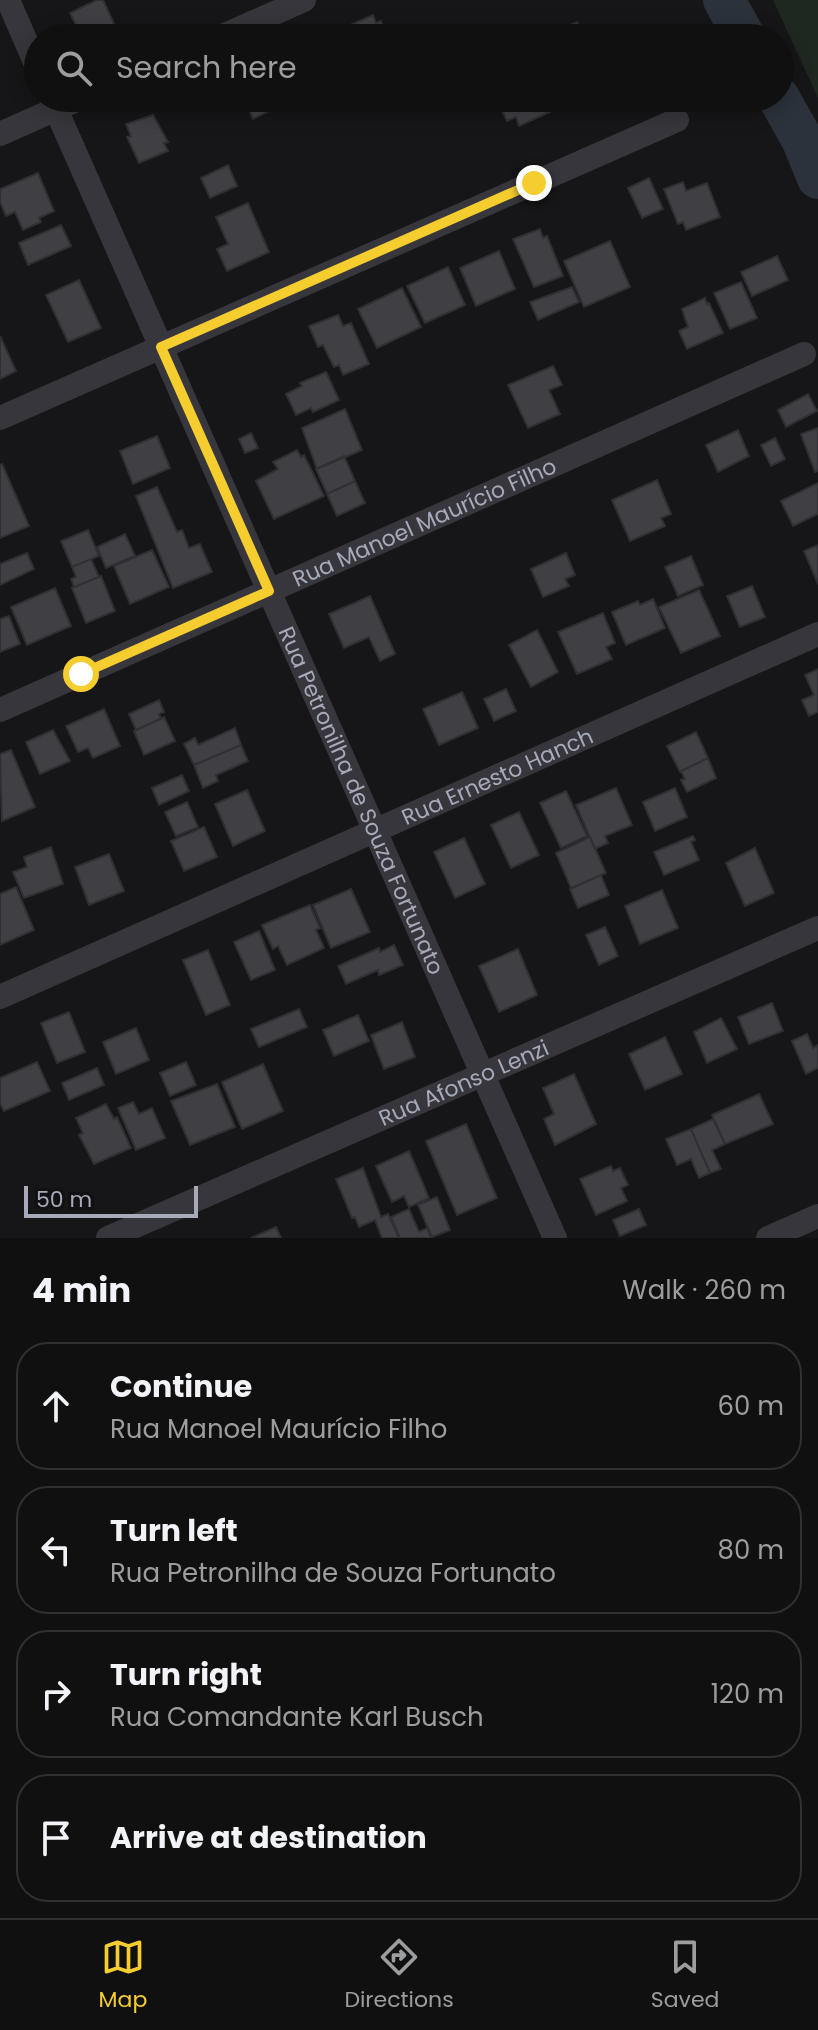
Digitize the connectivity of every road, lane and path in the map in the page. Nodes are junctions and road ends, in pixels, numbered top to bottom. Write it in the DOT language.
graph roads {
  1 [pos="8,0"];
  2 [pos="304,0"];
  3 [pos="250,24"];
  4 [pos="24,37"];
  5 [pos="40,112"];
  6 [pos="58,112"];
  7 [pos="677,120"];
  8 [pos="0,134"];
  9 [pos="161,347"];
  10 [pos="804,354"];
  11 [pos="0,418"];
  12 [pos="269,591"];
  13 [pos="818,634"];
  14 [pos="0,710"];
  15 [pos="375,831"];
  16 [pos="818,928"];
  17 [pos="0,997"];
  18 [pos="483,1074"];
  19 [pos="818,1216"];
  20 [pos="108,1238"];
  21 [pos="555,1238"];
  22 [pos="768,1238"];
  1 -- 4 [label="street"];
  2 -- 3 [label="street"];
  5 -- 8 [label="street"];
  6 -- 9 [label="street, Rua Petronilha de Souza Fortunato"];
  7 -- 9 [label="street"];
  9 -- 11 [label="street"];
  9 -- 12 [label="street, Rua Petronilha de Souza Fortunato"];
  10 -- 12 [label="street, Rua Manoel Maurício Filho"];
  12 -- 14 [label="street, Rua Manoel Maurício Filho"];
  12 -- 15 [label="street, Rua Petronilha de Souza Fortunato"];
  13 -- 15 [label="street, Rua Ernesto Hanch"];
  15 -- 17 [label="street, Rua Ernesto Hanch"];
  15 -- 18 [label="street, Rua Petronilha de Souza Fortunato"];
  16 -- 18 [label="street, Rua Afonso Lenzi"];
  18 -- 20 [label="street, Rua Afonso Lenzi"];
  18 -- 21 [label="street, Rua Petronilha de Souza Fortunato"];
  19 -- 22 [label="street"];
}
